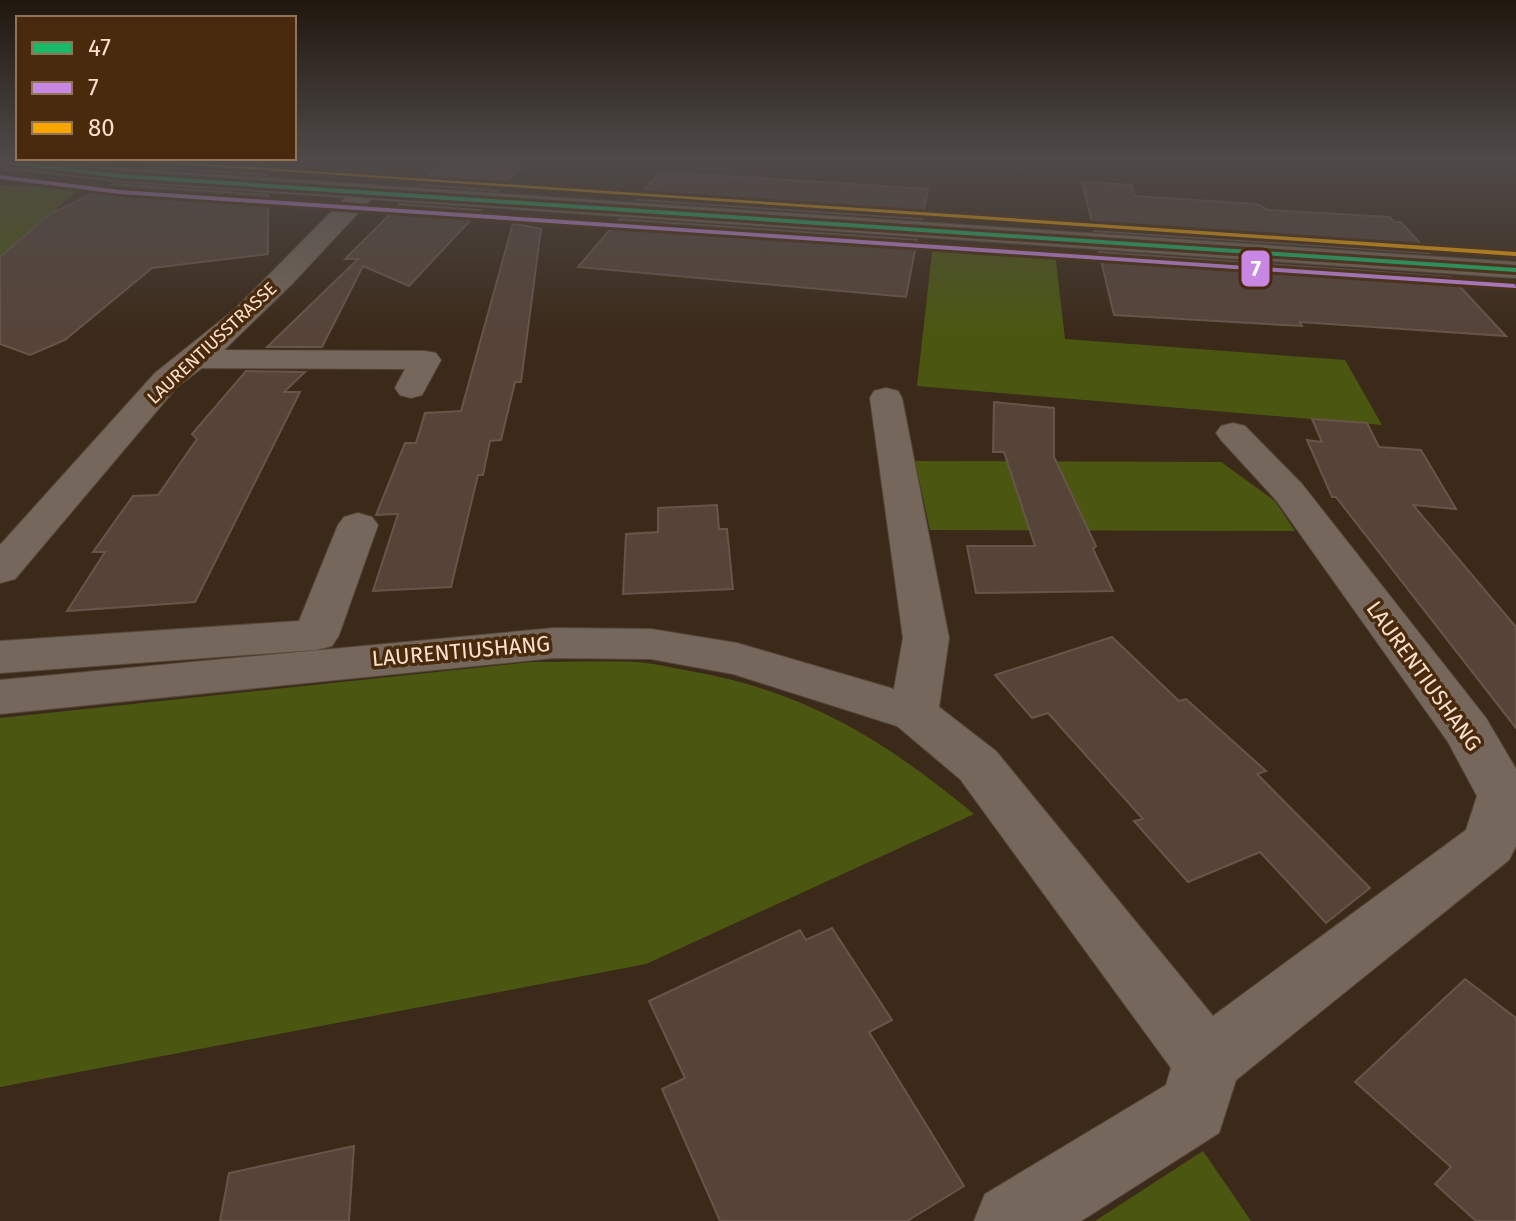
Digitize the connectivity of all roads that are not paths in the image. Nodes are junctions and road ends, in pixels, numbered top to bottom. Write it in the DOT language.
graph roads {
  1 [pos="337,217"];
  2 [pos="734,217"];
  3 [pos="1516,270"];
  4 [pos="197,359"];
  5 [pos="411,388"];
  6 [pos="886,398"];
  7 [pos="1233,433"];
  8 [pos="358,525"];
  9 [pos="0,570"];
  10 [pos="0,657"];
  11 [pos="0,697"];
  12 [pos="914,713"];
  13 [pos="1207,1061"];
  14 [pos="1012,1221"];
  1 -- 4 [label="street, LAURENTIUSSTRASSE"];
  2 -- 3 [label="main road"];
  4 -- 5 [label="street"];
  4 -- 9 [label="street, LAURENTIUSSTRASSE"];
  6 -- 12 [label="street"];
  7 -- 13 [label="street, LAURENTIUSHANG"];
  8 -- 10 [label="street"];
  11 -- 12 [label="street, LAURENTIUSHANG"];
  12 -- 13 [label="street, LAURENTIUSHANG"];
  13 -- 14 [label="street"];
}
